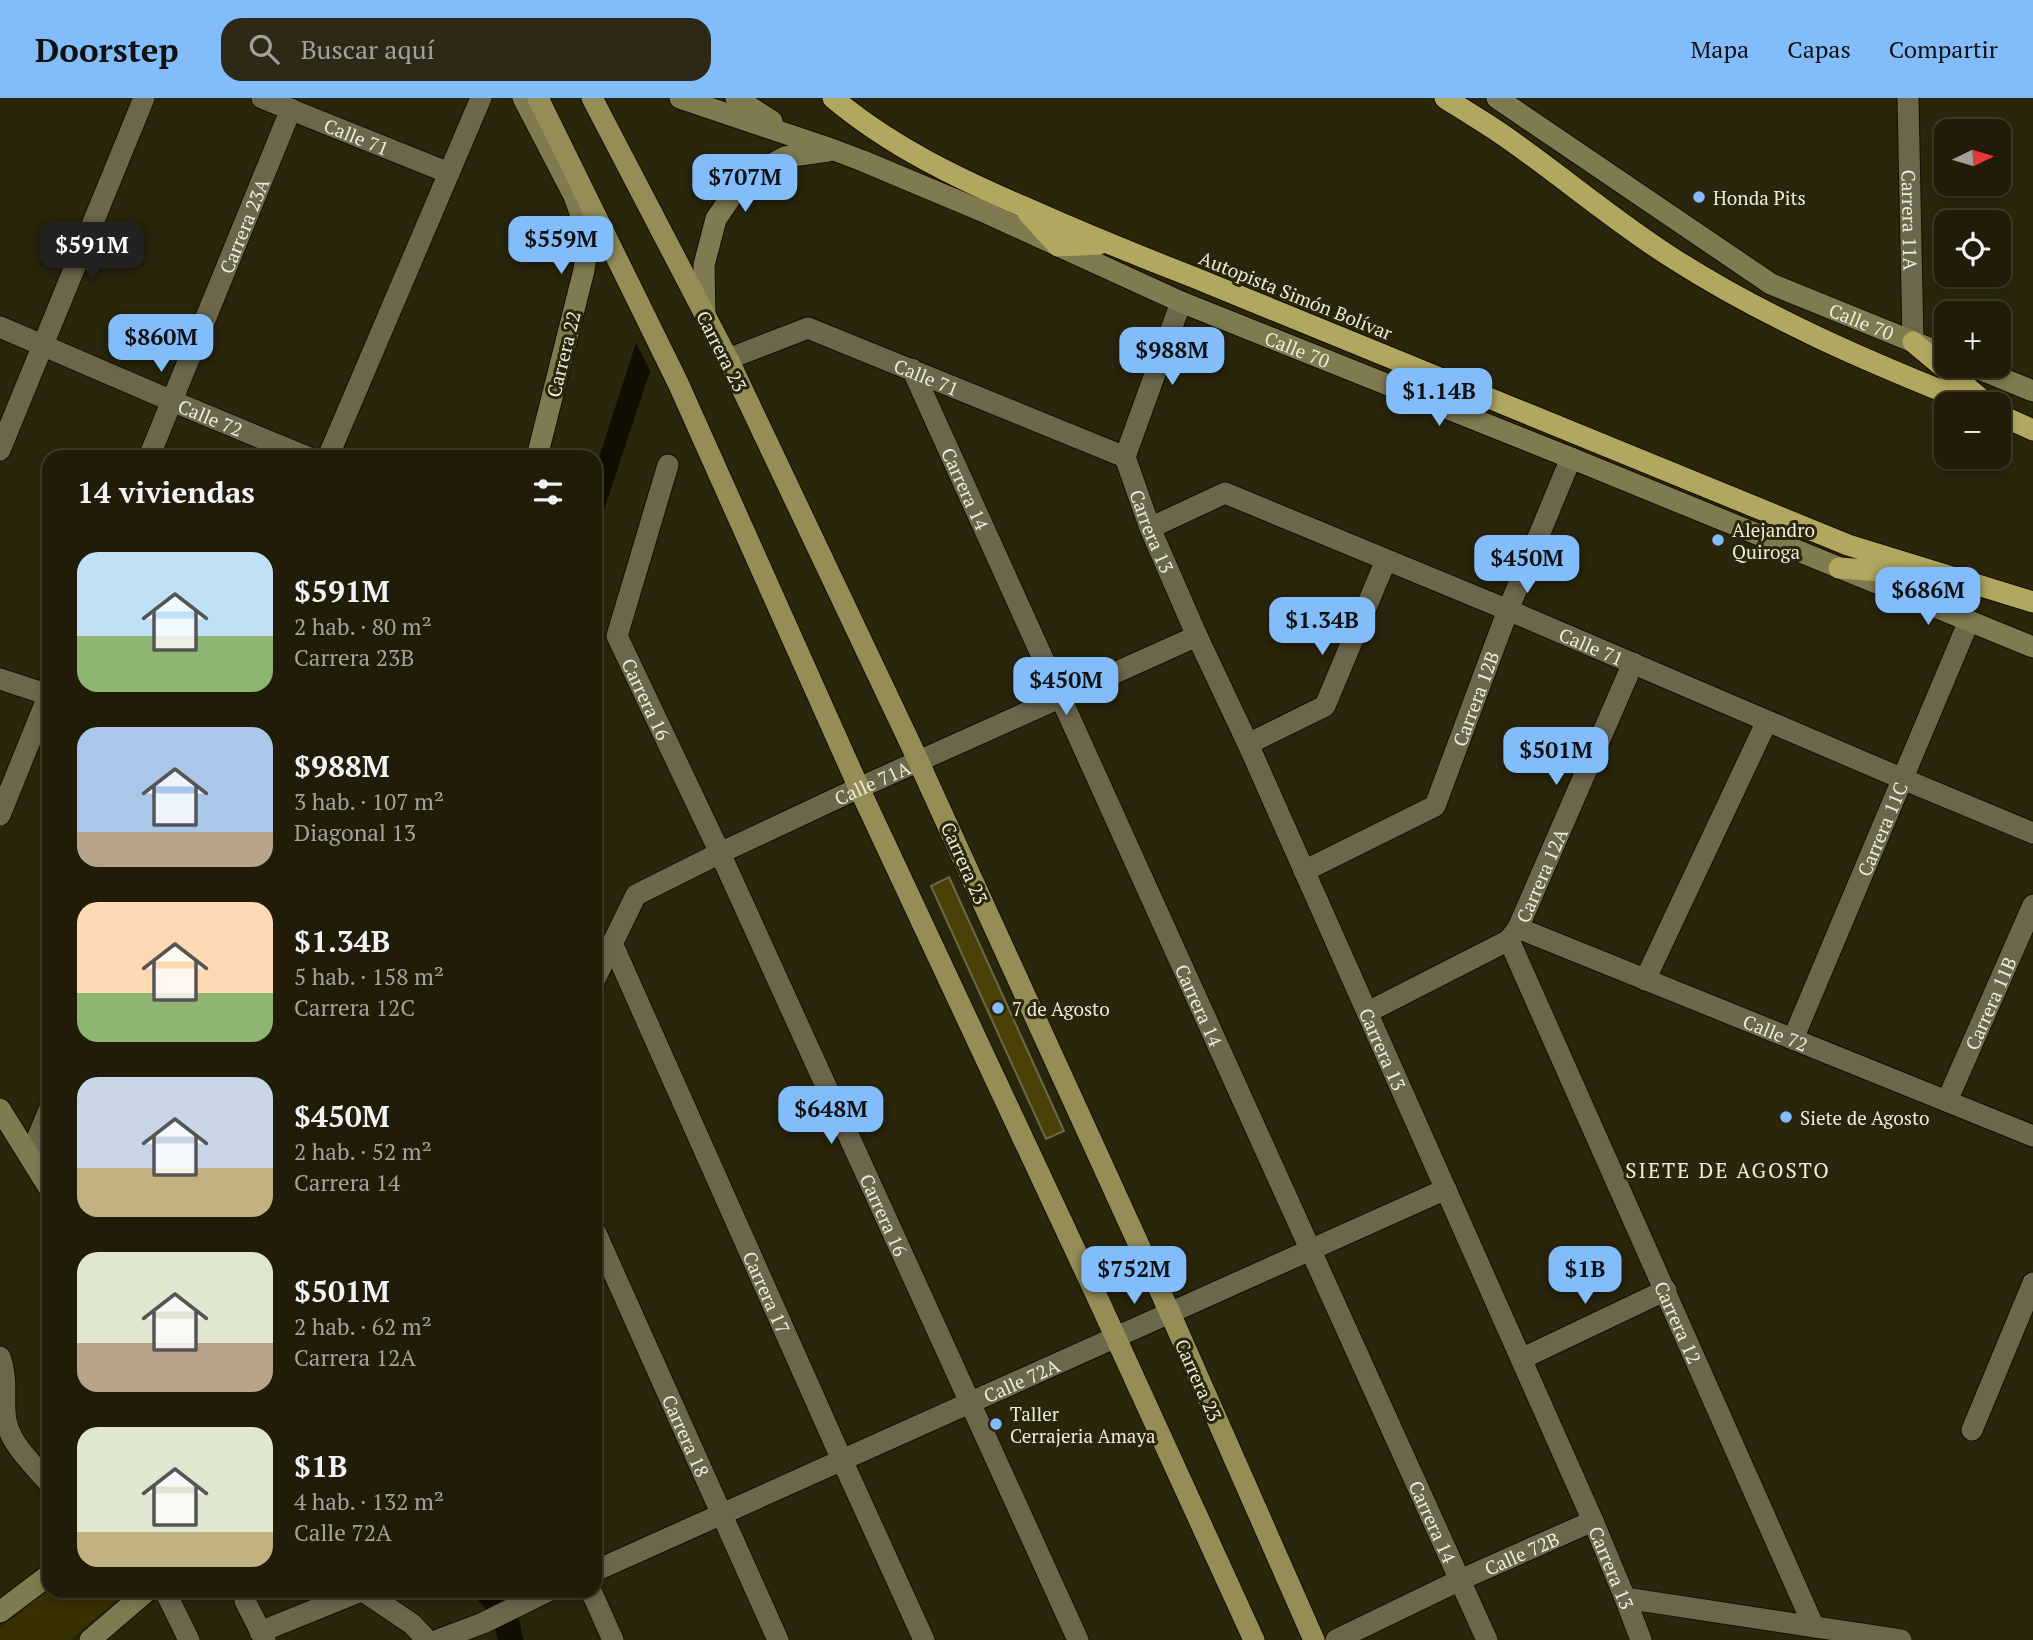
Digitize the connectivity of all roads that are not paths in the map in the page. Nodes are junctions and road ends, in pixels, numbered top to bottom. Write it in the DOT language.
graph roads {
  1 [pos="144,98"];
  2 [pos="262,98"];
  3 [pos="481,98"];
  4 [pos="523,98"];
  5 [pos="538,98"];
  6 [pos="592,98"];
  7 [pos="680,98"];
  8 [pos="736,98"];
  9 [pos="833,98"];
  10 [pos="1445,98"];
  11 [pos="1497,98"];
  12 [pos="1908,98"];
  13 [pos="291,109"];
  14 [pos="799,138"];
  15 [pos="834,150"];
  16 [pos="449,173"];
  17 [pos="1022,206"];
  18 [pos="1105,243"];
  19 [pos="1058,246"];
  20 [pos="1181,302"];
  21 [pos="705,316"];
  22 [pos="0,327"];
  23 [pos="1913,342"];
  24 [pos="44,347"];
  25 [pos="1934,350"];
  26 [pos="728,359"];
  27 [pos="912,369"];
  28 [pos="2001,378"];
  29 [pos="2033,391"];
  30 [pos="1944,392"];
  31 [pos="1972,392"];
  32 [pos="172,401"];
  33 [pos="2011,419"];
  34 [pos="2033,430"];
  35 [pos="0,450"];
  36 [pos="152,450"];
  37 [pos="290,450"];
  38 [pos="331,450"];
  39 [pos="539,450"];
  40 [pos="1125,457"];
  41 [pos="1571,458"];
  42 [pos="668,465"];
  43 [pos="1150,528"];
  44 [pos="1386,561"];
  45 [pos="1839,568"];
  46 [pos="1951,576"];
  47 [pos="2033,602"];
  48 [pos="1508,610"];
  49 [pos="1969,621"];
  50 [pos="1197,636"];
  51 [pos="2033,647"];
  52 [pos="1633,663"];
  53 [pos="0,678"];
  54 [pos="42,693"];
  55 [pos="1060,697"];
  56 [pos="42,712"];
  57 [pos="1767,720"];
  58 [pos="1248,744"];
  59 [pos="919,762"];
  60 [pos="1903,779"];
  61 [pos="859,788"];
  62 [pos="0,815"];
  63 [pos="2033,833"];
  64 [pos="720,853"];
  65 [pos="1304,871"];
  66 [pos="2033,905"];
  67 [pos="1513,934"];
  68 [pos="612,943"];
  69 [pos="602,964"];
  70 [pos="1645,980"];
  71 [pos="1368,1012"];
  72 [pos="1793,1039"];
  73 [pos="1947,1101"];
  74 [pos="0,1109"];
  75 [pos="42,1127"];
  76 [pos="2033,1136"];
  77 [pos="30,1156"];
  78 [pos="42,1176"];
  79 [pos="1446,1189"];
  80 [pos="602,1247"];
  81 [pos="1311,1250"];
  82 [pos="2033,1283"];
  83 [pos="1666,1290"];
  84 [pos="1170,1313"];
  85 [pos="1115,1338"];
  86 [pos="0,1357"];
  87 [pos="1521,1359"];
  88 [pos="971,1403"];
  89 [pos="1972,1430"];
  90 [pos="842,1460"];
  91 [pos="42,1475"];
  92 [pos="721,1515"];
  93 [pos="1593,1521"];
  94 [pos="602,1568"];
  95 [pos="42,1579"];
  96 [pos="1460,1580"];
  97 [pos="139,1598"];
  98 [pos="168,1598"];
  99 [pos="347,1598"];
  100 [pos="372,1598"];
  101 [pos="521,1598"];
  102 [pos="594,1598"];
  103 [pos="1625,1598"];
  104 [pos="245,1601"];
  105 [pos="3,1604"];
  106 [pos="1814,1627"];
  107 [pos="263,1636"];
  108 [pos="90,1640"];
  109 [pos="189,1640"];
  110 [pos="427,1640"];
  111 [pos="438,1640"];
  112 [pos="613,1640"];
  113 [pos="778,1640"];
  114 [pos="924,1640"];
  115 [pos="1078,1640"];
  116 [pos="1254,1640"];
  117 [pos="1314,1640"];
  118 [pos="1336,1640"];
  119 [pos="1488,1640"];
  120 [pos="1641,1640"];
  121 [pos="1901,1640"];
  1 -- 24 [label="street"];
  2 -- 13 [label="street, Calle 71"];
  3 -- 16 [label="street"];
  4 -- 39 [label="street, Carrera 22"];
  5 -- 61 [label="main road"];
  6 -- 21 [label="main road, Carrera 23"];
  7 -- 14 [label="street, Calle 70"];
  8 -- 14 [label="street"];
  9 -- 17 [label="highway, Autopista Simón Bolívar"];
  10 -- 30 [label="highway"];
  11 -- 23 [label="street, Calle 70"];
  12 -- 23 [label="street, Carrera 11A"];
  13 -- 16 [label="street, Calle 71"];
  13 -- 32 [label="street, Carrera 23A"];
  14 -- 15 [label="street, Calle 70"];
  15 -- 19 [label="street, Calle 70"];
  15 -- 21 [label="street"];
  16 -- 38 [label="street"];
  17 -- 18 [label="highway, Autopista Simón Bolívar"];
  17 -- 19 [label="highway"];
  18 -- 19 [label="highway"];
  18 -- 46 [label="highway, Autopista Simón Bolívar"];
  19 -- 20 [label="street, Calle 70"];
  20 -- 40 [label="street"];
  20 -- 41 [label="street, Calle 70"];
  21 -- 26 [label="main road, Carrera 23"];
  22 -- 24 [label="street, Calle 72"];
  23 -- 25 [label="street, Calle 70"];
  23 -- 31 [label="highway"];
  24 -- 32 [label="street, Calle 72"];
  24 -- 35 [label="street"];
  26 -- 27 [label="street, Calle 71"];
  26 -- 59 [label="main road, Carrera 23"];
  27 -- 40 [label="street, Calle 71"];
  27 -- 55 [label="street, Carrera 14"];
  28 -- 29 [label="street"];
  32 -- 36 [label="street, Carrera 23A"];
  32 -- 37 [label="street, Calle 72"];
  33 -- 34 [label="highway"];
  40 -- 43 [label="street, Carrera 13"];
  41 -- 45 [label="street, Calle 70"];
  41 -- 48 [label="street, Carrera 12B"];
  42 -- 64 [label="street, Carrera 16"];
  43 -- 44 [label="street, Calle 71"];
  43 -- 50 [label="street, Carrera 13"];
  44 -- 48 [label="street, Calle 71"];
  44 -- 58 [label="street"];
  45 -- 46 [label="highway"];
  45 -- 49 [label="street, Calle 70"];
  46 -- 47 [label="highway, Autopista Simón Bolívar"];
  48 -- 52 [label="street, Calle 71"];
  48 -- 65 [label="street, Carrera 12B"];
  49 -- 51 [label="street, Calle 70"];
  49 -- 60 [label="street, Carrera 11C"];
  50 -- 55 [label="street, Calle 71A"];
  50 -- 58 [label="street, Carrera 13"];
  52 -- 57 [label="street, Calle 71"];
  52 -- 67 [label="street, Carrera 12A"];
  53 -- 54 [label="street"];
  55 -- 59 [label="street, Calle 71A"];
  55 -- 81 [label="street, Carrera 14"];
  56 -- 62 [label="street"];
  57 -- 60 [label="street, Calle 71"];
  57 -- 70 [label="street"];
  58 -- 65 [label="street, Carrera 13"];
  59 -- 61 [label="street, Calle 71A"];
  59 -- 84 [label="main road, Carrera 23"];
  60 -- 63 [label="street, Calle 71"];
  60 -- 72 [label="street, Carrera 11C"];
  61 -- 64 [label="street, Calle 71A"];
  61 -- 85 [label="main road"];
  64 -- 68 [label="street, Calle 71A"];
  64 -- 88 [label="street, Carrera 16"];
  65 -- 71 [label="street, Carrera 13"];
  66 -- 73 [label="street, Carrera 11B"];
  67 -- 70 [label="street, Calle 72"];
  67 -- 71 [label="street, Carrera 12A"];
  67 -- 83 [label="street, Carrera 12"];
  68 -- 69 [label="street, Calle 71A"];
  68 -- 90 [label="street, Carrera 17"];
  70 -- 72 [label="street, Calle 72"];
  71 -- 79 [label="street, Carrera 13"];
  72 -- 73 [label="street, Calle 72"];
  73 -- 76 [label="street, Calle 72"];
  74 -- 77 [label="street"];
  75 -- 77 [label="street"];
  77 -- 78 [label="street"];
  79 -- 81 [label="street, Calle 72A"];
  79 -- 87 [label="street, Carrera 13"];
  80 -- 92 [label="street, Carrera 18"];
  81 -- 84 [label="street, Calle 72A"];
  81 -- 96 [label="street, Carrera 14"];
  82 -- 89 [label="street"];
  83 -- 87 [label="street"];
  83 -- 106 [label="street, Carrera 12"];
  84 -- 85 [label="street, Calle 72A"];
  84 -- 117 [label="main road, Carrera 23"];
  85 -- 88 [label="street, Calle 72A"];
  85 -- 116 [label="main road"];
  86 -- 91 [label="street"];
  87 -- 93 [label="street, Carrera 13"];
  88 -- 90 [label="street, Calle 72A"];
  88 -- 115 [label="street, Carrera 16"];
  90 -- 92 [label="street, Calle 72A"];
  90 -- 114 [label="street, Carrera 17"];
  92 -- 94 [label="street, Calle 72A"];
  92 -- 113 [label="street, Carrera 18"];
  93 -- 96 [label="street, Calle 72B"];
  93 -- 103 [label="street, Carrera 13"];
  95 -- 105 [label="street"];
  96 -- 118 [label="street, Calle 72B"];
  96 -- 119 [label="street, Carrera 14"];
  97 -- 108 [label="street"];
  98 -- 109 [label="street"];
  99 -- 107 [label="street"];
  100 -- 110 [label="street"];
  101 -- 111 [label="street"];
  102 -- 112 [label="street"];
  103 -- 106 [label="street"];
  103 -- 120 [label="street, Carrera 13"];
  104 -- 107 [label="street"];
  106 -- 121 [label="street"];
}
